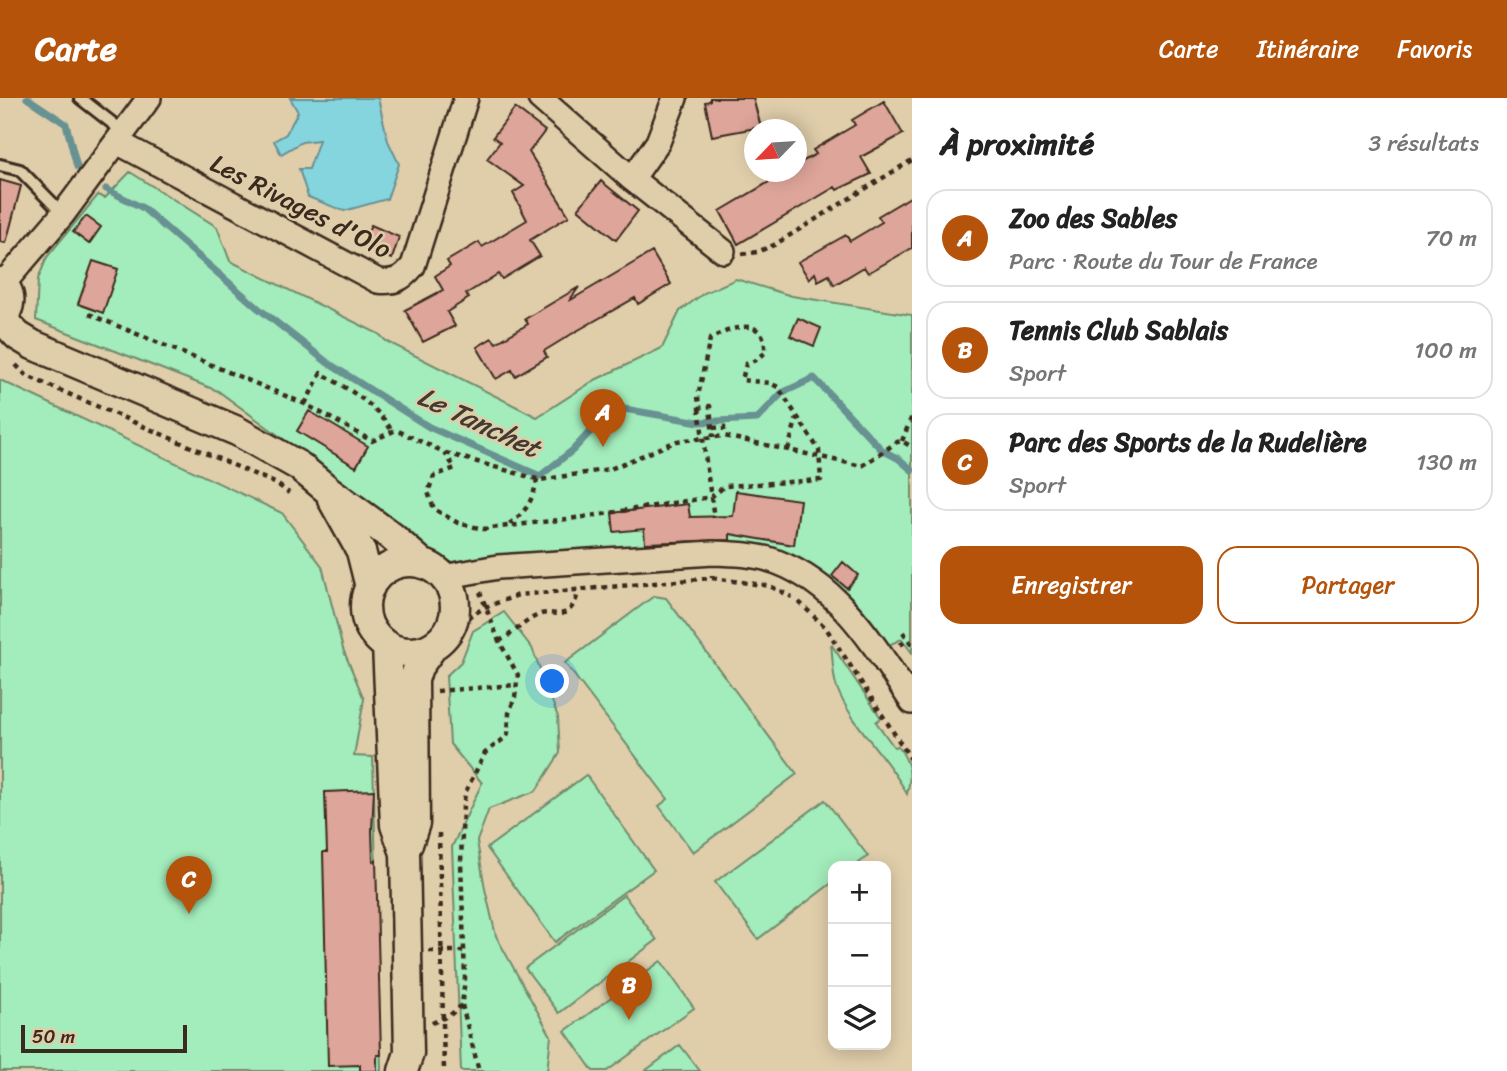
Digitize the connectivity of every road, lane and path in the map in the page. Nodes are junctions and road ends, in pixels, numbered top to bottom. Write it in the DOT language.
graph roads {
  1 [pos="80,98"];
  2 [pos="149,98"];
  3 [pos="466,98"];
  4 [pos="540,98"];
  5 [pos="675,98"];
  6 [pos="121,137"];
  7 [pos="912,160"];
  8 [pos="0,165"];
  9 [pos="632,179"];
  10 [pos="63,214"];
  11 [pos="723,251"];
  12 [pos="1,283"];
  13 [pos="89,314"];
  14 [pos="1,319"];
  15 [pos="12,361"];
  16 [pos="305,404"];
  17 [pos="699,408"];
  18 [pos="912,416"];
  19 [pos="797,417"];
  20 [pos="712,427"];
  21 [pos="393,431"];
  22 [pos="724,436"];
  23 [pos="713,437"];
  24 [pos="899,441"];
  25 [pos="912,447"];
  26 [pos="788,450"];
  27 [pos="444,452"];
  28 [pos="820,458"];
  29 [pos="537,479"];
  30 [pos="328,490"];
  31 [pos="710,497"];
  32 [pos="298,499"];
  33 [pos="714,518"];
  34 [pos="506,526"];
  35 [pos="713,553"];
  36 [pos="433,570"];
  37 [pos="472,572"];
  38 [pos="712,578"];
  39 [pos="370,587"];
  40 [pos="578,591"];
  41 [pos="486,607"];
  42 [pos="903,632"];
  43 [pos="451,634"];
  44 [pos="499,641"];
  45 [pos="908,642"];
  46 [pos="387,645"];
  47 [pos="435,682"];
  48 [pos="516,685"];
  49 [pos="912,702"];
  50 [pos="912,761"];
  51 [pos="439,831"];
  52 [pos="405,853"];
  53 [pos="407,950"];
  54 [pos="441,951"];
  55 [pos="463,951"];
  56 [pos="462,1005"];
  57 [pos="442,1018"];
  58 [pos="409,1057"];
  59 [pos="444,1071"];
  60 [pos="479,1071"];
  1 -- 6 [label="lane"];
  2 -- 6 [label="street"];
  3 -- 6 [label="street, Les Rivages d'Olo"];
  4 -- 9 [label="street"];
  5 -- 9 [label="street"];
  6 -- 10 [label="street"];
  7 -- 11 [label="path"];
  8 -- 10 [label="lane"];
  9 -- 11 [label="street"];
  10 -- 12 [label="street"];
  12 -- 14 [label="street"];
  13 -- 16 [label="path"];
  14 -- 30 [label="street"];
  15 -- 32 [label="path"];
  16 -- 21 [label="path"];
  16 -- 21 [label="path"];
  17 -- 19 [label="path"];
  17 -- 20 [label="path"];
  17 -- 31 [label="path, bridge"];
  18 -- 24 [label="path"];
  19 -- 26 [label="path"];
  19 -- 28 [label="path"];
  20 -- 22 [label="path"];
  20 -- 23 [label="path"];
  21 -- 27 [label="path"];
  22 -- 23 [label="path"];
  22 -- 26 [label="path"];
  23 -- 29 [label="path"];
  24 -- 25 [label="path"];
  24 -- 28 [label="path"];
  26 -- 28 [label="path"];
  27 -- 29 [label="path"];
  27 -- 34 [label="path"];
  28 -- 31 [label="path"];
  29 -- 34 [label="path"];
  30 -- 36 [label="street"];
  30 -- 39 [label="street"];
  31 -- 33 [label="path"];
  31 -- 34 [label="path"];
  35 -- 37 [label="street"];
  35 -- 38 [label="path"];
  35 -- 49 [label="street"];
  36 -- 37 [label="street"];
  36 -- 39 [label="street"];
  36 -- 43 [label="street"];
  37 -- 41 [label="path"];
  38 -- 40 [label="path"];
  38 -- 50 [label="path"];
  39 -- 46 [label="street"];
  40 -- 41 [label="path"];
  40 -- 44 [label="path"];
  41 -- 43 [label="path"];
  41 -- 44 [label="path"];
  42 -- 45 [label="path"];
  43 -- 46 [label="street"];
  43 -- 52 [label="street"];
  44 -- 48 [label="path"];
  46 -- 52 [label="street"];
  47 -- 48 [label="path"];
  48 -- 55 [label="path"];
  51 -- 54 [label="path"];
  52 -- 53 [label="street"];
  53 -- 54 [label="path"];
  53 -- 58 [label="street"];
  54 -- 55 [label="path"];
  54 -- 57 [label="path"];
  55 -- 56 [label="path"];
  56 -- 57 [label="path"];
  56 -- 60 [label="path"];
  57 -- 58 [label="path"];
  57 -- 59 [label="path"];
}
